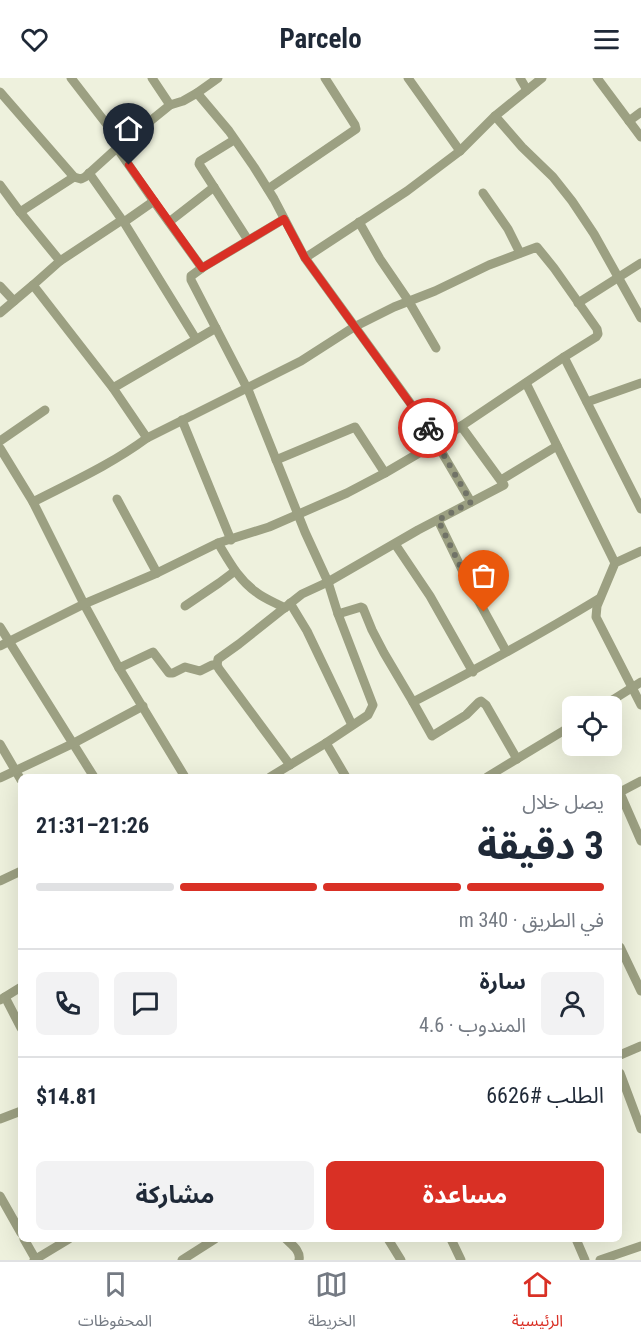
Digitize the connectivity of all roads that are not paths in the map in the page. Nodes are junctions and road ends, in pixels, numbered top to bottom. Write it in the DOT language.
graph roads {
  1 [pos="71,78"];
  2 [pos="152,78"];
  3 [pos="218,78"];
  4 [pos="324,78"];
  5 [pos="409,78"];
  6 [pos="520,78"];
  7 [pos="542,78"];
  8 [pos="597,78"];
  9 [pos="205,82"];
  10 [pos="527,90"];
  11 [pos="0,92"];
  12 [pos="197,93"];
  13 [pos="170,105"];
  14 [pos="641,111"];
  15 [pos="495,116"];
  16 [pos="629,121"];
  17 [pos="641,137"];
  18 [pos="234,140"];
  19 [pos="119,146"];
  20 [pos="460,151"];
  21 [pos="89,173"];
  22 [pos="74,177"];
  23 [pos="0,184"];
  24 [pos="214,187"];
  25 [pos="268,189"];
  26 [pos="483,193"];
  27 [pos="153,201"];
  28 [pos="20,212"];
  29 [pos="284,219"];
  30 [pos="123,221"];
  31 [pos="169,222"];
  32 [pos="359,222"];
  33 [pos="248,240"];
  34 [pos="520,253"];
  35 [pos="305,258"];
  36 [pos="60,261"];
  37 [pos="641,263"];
  38 [pos="202,268"];
  39 [pos="617,277"];
  40 [pos="33,285"];
  41 [pos="0,286"];
  42 [pos="408,300"];
  43 [pos="14,302"];
  44 [pos="578,303"];
  45 [pos="0,314"];
  46 [pos="641,318"];
  47 [pos="354,327"];
  48 [pos="216,328"];
  49 [pos="196,339"];
  50 [pos="436,348"];
  51 [pos="564,357"];
  52 [pos="526,382"];
  53 [pos="641,383"];
  54 [pos="114,388"];
  55 [pos="247,388"];
  56 [pos="587,402"];
  57 [pos="45,411"];
  58 [pos="182,420"];
  59 [pos="461,426"];
  60 [pos="147,438"];
  61 [pos="0,441"];
  62 [pos="436,443"];
  63 [pos="557,446"];
  64 [pos="0,447"];
  65 [pos="276,460"];
  66 [pos="385,473"];
  67 [pos="501,480"];
  68 [pos="117,499"];
  69 [pos="33,502"];
  70 [pos="471,502"];
  71 [pos="641,509"];
  72 [pos="298,514"];
  73 [pos="438,520"];
  74 [pos="231,540"];
  75 [pos="218,543"];
  76 [pos="395,544"];
  77 [pos="641,551"];
  78 [pos="615,563"];
  79 [pos="235,571"];
  80 [pos="157,573"];
  81 [pos="328,582"];
  82 [pos="600,598"];
  83 [pos="84,604"];
  84 [pos="288,605"];
  85 [pos="185,606"];
  86 [pos="338,614"];
  87 [pos="0,627"];
  88 [pos="10,641"];
  89 [pos="0,646"];
  90 [pos="506,651"];
  91 [pos="217,665"];
  92 [pos="119,668"];
  93 [pos="473,672"];
  94 [pos="637,685"];
  95 [pos="619,696"];
  96 [pos="413,702"];
  97 [pos="641,705"];
  98 [pos="143,706"];
  99 [pos="352,725"];
  100 [pos="562,731"];
  101 [pos="74,743"];
  102 [pos="326,743"];
  103 [pos="0,744"];
  104 [pos="517,759"];
  105 [pos="290,765"];
  106 [pos="16,771"];
  107 [pos="92,774"];
  108 [pos="183,774"];
  109 [pos="275,774"];
  110 [pos="344,774"];
  111 [pos="492,774"];
  112 [pos="18,775"];
  113 [pos="0,778"];
  114 [pos="641,780"];
  115 [pos="622,792"];
  116 [pos="622,798"];
  117 [pos="641,841"];
  118 [pos="18,872"];
  119 [pos="0,881"];
  120 [pos="622,951"];
  121 [pos="18,989"];
  122 [pos="641,991"];
  123 [pos="3,998"];
  124 [pos="18,1023"];
  125 [pos="641,1046"];
  126 [pos="622,1054"];
  127 [pos="622,1078"];
  128 [pos="18,1112"];
  129 [pos="0,1119"];
  130 [pos="641,1129"];
  131 [pos="0,1196"];
  132 [pos="18,1228"];
  133 [pos="26,1242"];
  134 [pos="64,1242"];
  135 [pos="210,1242"];
  136 [pos="289,1242"];
  137 [pos="390,1242"];
  138 [pos="452,1242"];
  139 [pos="577,1242"];
  140 [pos="641,1246"];
  141 [pos="36,1260"];
  142 [pos="182,1260"];
  143 [pos="299,1260"];
  144 [pos="400,1260"];
  145 [pos="461,1260"];
  146 [pos="585,1260"];
  147 [pos="600,1260"];
  1 -- 19 [label="street"];
  2 -- 13 [label="street"];
  3 -- 9 [label="street"];
  4 -- 25 [label="street"];
  5 -- 20 [label="street"];
  6 -- 10 [label="street"];
  7 -- 10 [label="street"];
  8 -- 16 [label="street"];
  9 -- 12 [label="street"];
  10 -- 15 [label="street"];
  11 -- 22 [label="street"];
  12 -- 13 [label="street"];
  12 -- 18 [label="street"];
  13 -- 19 [label="street"];
  14 -- 16 [label="street"];
  15 -- 20 [label="street"];
  15 -- 39 [label="street"];
  16 -- 17 [label="street"];
  18 -- 24 [label="street"];
  18 -- 25 [label="street"];
  19 -- 21 [label="street"];
  19 -- 27 [label="street"];
  20 -- 32 [label="street"];
  21 -- 22 [label="street"];
  21 -- 30 [label="street"];
  22 -- 28 [label="street"];
  23 -- 28 [label="street"];
  24 -- 31 [label="street"];
  24 -- 33 [label="street"];
  25 -- 29 [label="street"];
  26 -- 34 [label="street"];
  27 -- 30 [label="street"];
  27 -- 31 [label="street"];
  28 -- 36 [label="street"];
  29 -- 33 [label="street"];
  29 -- 35 [label="street"];
  30 -- 36 [label="street"];
  30 -- 49 [label="street"];
  31 -- 38 [label="street"];
  32 -- 35 [label="street"];
  32 -- 42 [label="street"];
  33 -- 38 [label="street"];
  34 -- 42 [label="street"];
  34 -- 44 [label="street"];
  35 -- 47 [label="street"];
  36 -- 40 [label="street"];
  37 -- 39 [label="street"];
  38 -- 48 [label="street"];
  39 -- 44 [label="street"];
  39 -- 46 [label="street"];
  40 -- 43 [label="street"];
  40 -- 54 [label="street"];
  41 -- 43 [label="street"];
  42 -- 47 [label="street"];
  42 -- 50 [label="street"];
  43 -- 45 [label="street"];
  44 -- 51 [label="street"];
  47 -- 55 [label="street"];
  47 -- 62 [label="street"];
  48 -- 49 [label="street"];
  48 -- 55 [label="street"];
  49 -- 54 [label="street"];
  51 -- 52 [label="street"];
  51 -- 56 [label="street"];
  52 -- 59 [label="street"];
  52 -- 63 [label="street"];
  53 -- 56 [label="street"];
  54 -- 60 [label="street"];
  55 -- 58 [label="street"];
  55 -- 65 [label="street"];
  56 -- 71 [label="street"];
  57 -- 61 [label="street"];
  58 -- 60 [label="street"];
  58 -- 74 [label="street"];
  59 -- 62 [label="street"];
  59 -- 67 [label="street"];
  60 -- 69 [label="street"];
  62 -- 66 [label="street"];
  62 -- 70 [label="street"];
  63 -- 67 [label="street"];
  63 -- 78 [label="street"];
  64 -- 69 [label="street"];
  65 -- 66 [label="street"];
  65 -- 72 [label="street"];
  66 -- 72 [label="street"];
  67 -- 70 [label="street"];
  68 -- 80 [label="street"];
  69 -- 83 [label="street"];
  70 -- 73 [label="street"];
  72 -- 74 [label="street"];
  72 -- 81 [label="street"];
  73 -- 76 [label="street"];
  73 -- 90 [label="street"];
  74 -- 75 [label="street"];
  75 -- 79 [label="street"];
  75 -- 80 [label="street"];
  76 -- 81 [label="street"];
  76 -- 93 [label="street"];
  77 -- 78 [label="street"];
  78 -- 82 [label="street"];
  79 -- 84 [label="street"];
  79 -- 85 [label="street"];
  80 -- 83 [label="street"];
  81 -- 84 [label="street"];
  81 -- 86 [label="street"];
  82 -- 90 [label="street"];
  82 -- 94 [label="street"];
  83 -- 88 [label="street"];
  83 -- 92 [label="street"];
  84 -- 91 [label="street"];
  84 -- 99 [label="street"];
  86 -- 96 [label="street"];
  86 -- 99 [label="street"];
  87 -- 88 [label="street"];
  88 -- 89 [label="street"];
  88 -- 101 [label="street"];
  90 -- 93 [label="street"];
  91 -- 92 [label="street"];
  91 -- 105 [label="street"];
  92 -- 98 [label="street"];
  93 -- 96 [label="street"];
  94 -- 95 [label="street"];
  94 -- 97 [label="street"];
  96 -- 104 [label="street"];
  98 -- 101 [label="street"];
  98 -- 108 [label="street"];
  99 -- 102 [label="street"];
  100 -- 104 [label="street"];
  101 -- 106 [label="street"];
  101 -- 107 [label="street"];
  102 -- 105 [label="street"];
  102 -- 110 [label="street"];
  103 -- 106 [label="street"];
  104 -- 111 [label="street"];
  105 -- 109 [label="street"];
  106 -- 112 [label="street"];
  106 -- 113 [label="street"];
  114 -- 115 [label="street"];
  116 -- 117 [label="street"];
  118 -- 119 [label="street"];
  120 -- 122 [label="street"];
  121 -- 123 [label="street"];
  123 -- 124 [label="street"];
  125 -- 126 [label="street"];
  127 -- 130 [label="street"];
  128 -- 129 [label="street"];
  131 -- 132 [label="street"];
  133 -- 141 [label="street"];
  134 -- 141 [label="street"];
  135 -- 142 [label="street"];
  136 -- 143 [label="street"];
  137 -- 144 [label="street"];
  138 -- 145 [label="street"];
  139 -- 146 [label="street"];
  140 -- 147 [label="street"];
}
